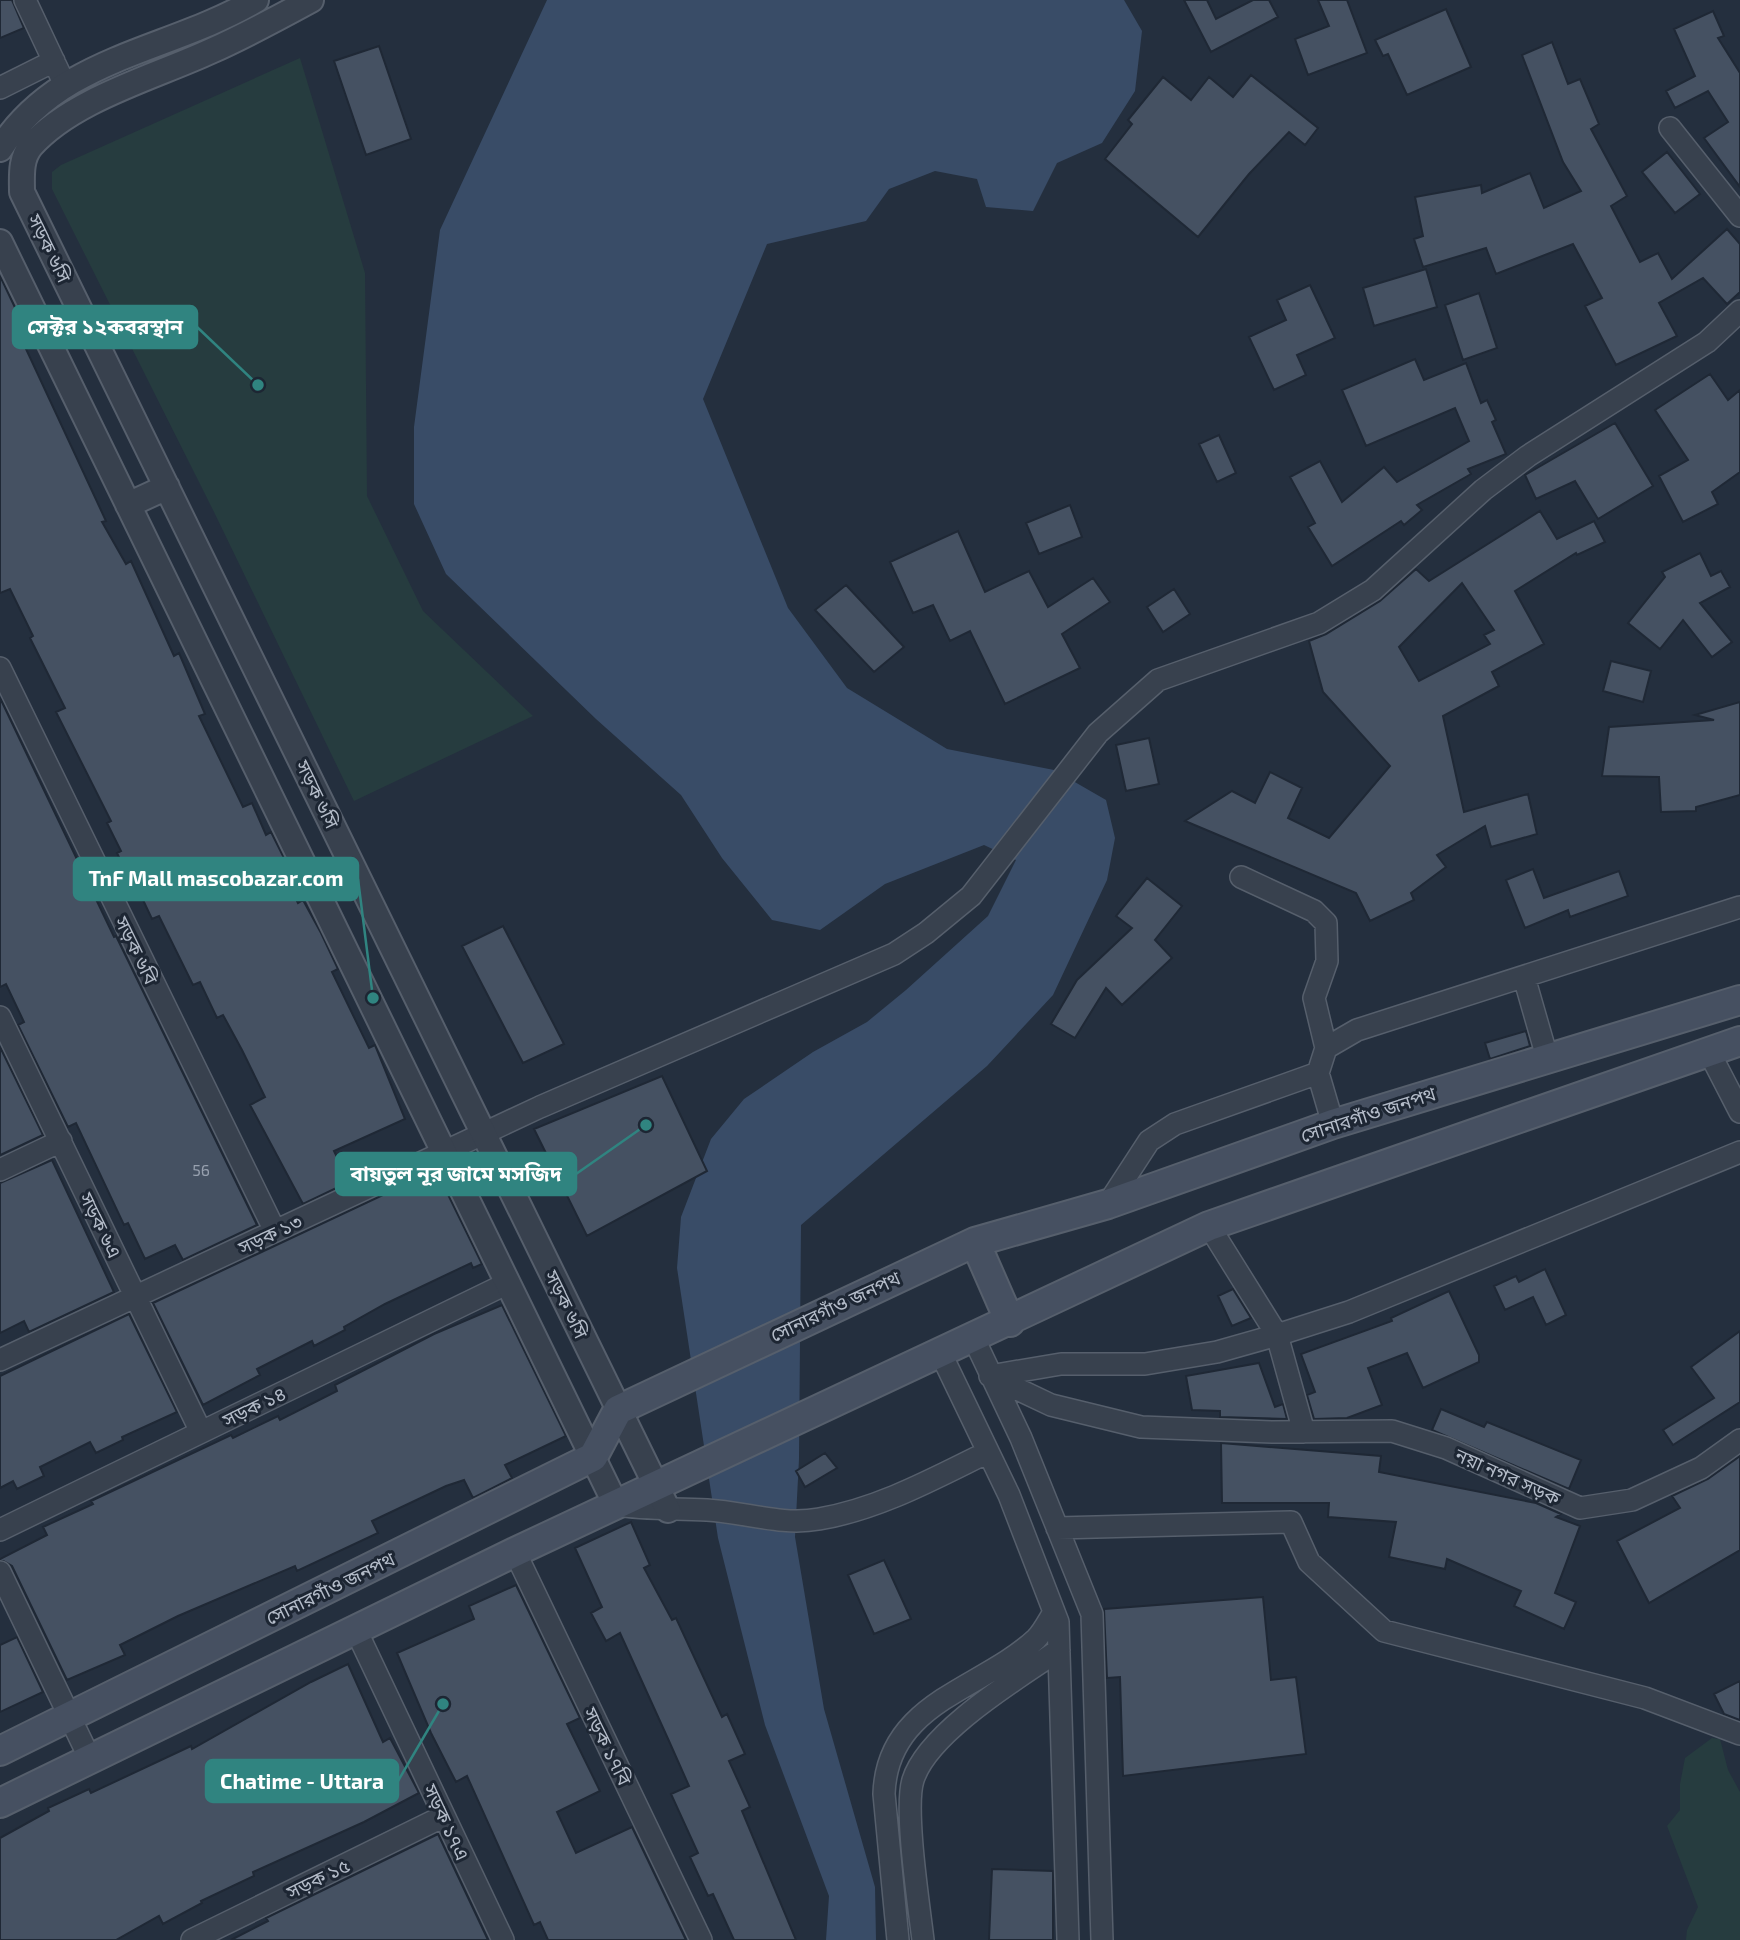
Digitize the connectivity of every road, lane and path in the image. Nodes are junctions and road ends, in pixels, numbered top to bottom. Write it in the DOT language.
graph roads {
  1 [pos="25,0"];
  2 [pos="311,0"];
  3 [pos="249,2"];
  4 [pos="54,61"];
  5 [pos="65,85"];
  6 [pos="0,88"];
  7 [pos="1670,128"];
  8 [pos="3,139"];
  9 [pos="15,175"];
  10 [pos="1740,216"];
  11 [pos="0,242"];
  12 [pos="1740,311"];
  13 [pos="167,487"];
  14 [pos="128,505"];
  15 [pos="0,668"];
  16 [pos="1241,877"];
  17 [pos="1740,907"];
  18 [pos="1524,977"];
  19 [pos="1740,1000"];
  20 [pos="0,1017"];
  21 [pos="1740,1041"];
  22 [pos="1326,1048"];
  23 [pos="1708,1050"];
  24 [pos="1547,1057"];
  25 [pos="1318,1073"];
  26 [pos="1740,1111"];
  27 [pos="1333,1124"];
  28 [pos="484,1133"];
  29 [pos="61,1141"];
  30 [pos="443,1152"];
  31 [pos="1740,1152"];
  32 [pos="0,1170"];
  33 [pos="1108,1204"];
  34 [pos="1209,1226"];
  35 [pos="275,1231"];
  36 [pos="975,1242"];
  37 [pos="508,1283"];
  38 [pos="135,1297"];
  39 [pos="1010,1322"];
  40 [pos="1277,1335"];
  41 [pos="974,1339"];
  42 [pos="941,1354"];
  43 [pos="0,1360"];
  44 [pos="990,1376"];
  45 [pos="618,1410"];
  46 [pos="201,1432"];
  47 [pos="1304,1432"];
  48 [pos="1740,1440"];
  49 [pos="988,1452"];
  50 [pos="593,1457"];
  51 [pos="662,1498"];
  52 [pos="616,1505"];
  53 [pos="1058,1528"];
  54 [pos="0,1530"];
  55 [pos="515,1552"];
  56 [pos="0,1572"];
  57 [pos="1054,1612"];
  58 [pos="355,1628"];
  59 [pos="1059,1650"];
  60 [pos="69,1717"];
  61 [pos="1740,1734"];
  62 [pos="0,1751"];
  63 [pos="90,1759"];
  64 [pos="0,1803"];
  65 [pos="444,1815"];
  66 [pos="192,1940"];
  67 [pos="503,1940"];
  68 [pos="701,1940"];
  69 [pos="898,1940"];
  70 [pos="923,1940"];
  71 [pos="1068,1940"];
  72 [pos="1102,1940"];
  1 -- 4 [label="street"];
  2 -- 9 [label="street"];
  3 -- 5 [label="street"];
  4 -- 5 [label="street"];
  4 -- 6 [label="street"];
  5 -- 8 [label="street"];
  7 -- 10 [label="street"];
  9 -- 13 [label="street, সড়ক ৬সি"];
  11 -- 14 [label="street"];
  12 -- 28 [label="street, সড়ক ১৩"];
  13 -- 14 [label="street"];
  13 -- 28 [label="street, সড়ক ৬সি"];
  14 -- 30 [label="street"];
  15 -- 35 [label="street, সড়ক ৬বি"];
  16 -- 22 [label="street"];
  17 -- 18 [label="street"];
  18 -- 22 [label="street"];
  18 -- 24 [label="street"];
  19 -- 24 [label="main road, সোনারগাঁও জনপথ"];
  20 -- 29 [label="street, সড়ক ৬এ"];
  21 -- 23 [label="main road"];
  22 -- 25 [label="street"];
  23 -- 26 [label="street"];
  23 -- 34 [label="main road"];
  24 -- 27 [label="main road, সোনারগাঁও জনপথ"];
  25 -- 27 [label="street"];
  25 -- 33 [label="street"];
  27 -- 33 [label="main road, সোনারগাঁও জনপথ"];
  28 -- 30 [label="street, সড়ক ১৩"];
  28 -- 45 [label="street, সড়ক ৬সি"];
  29 -- 32 [label="street"];
  29 -- 38 [label="street, সড়ক ৬এ"];
  30 -- 35 [label="street, সড়ক ১৩"];
  30 -- 37 [label="street"];
  31 -- 40 [label="street"];
  33 -- 36 [label="main road, সোনারগাঁও জনপথ"];
  34 -- 39 [label="main road"];
  34 -- 40 [label="street"];
  35 -- 38 [label="street, সড়ক ১৩"];
  36 -- 39 [label="main road"];
  36 -- 45 [label="main road, সোনারগাঁও জনপথ"];
  37 -- 46 [label="street, সড়ক ১৪"];
  37 -- 50 [label="street"];
  38 -- 43 [label="street, সড়ক ১৩"];
  38 -- 46 [label="street, সড়ক ৬এ"];
  39 -- 41 [label="main road"];
  40 -- 44 [label="street"];
  40 -- 47 [label="street"];
  41 -- 42 [label="main road"];
  41 -- 44 [label="street"];
  42 -- 49 [label="street"];
  42 -- 51 [label="main road"];
  44 -- 47 [label="street, নয়া নগর সড়ক"];
  44 -- 53 [label="street"];
  45 -- 50 [label="main road"];
  45 -- 51 [label="street, সড়ক ৬সি"];
  46 -- 54 [label="street, সড়ক ১৪"];
  47 -- 48 [label="street, নয়া নগর সড়ক"];
  49 -- 51 [label="street"];
  49 -- 57 [label="street"];
  50 -- 52 [label="street"];
  50 -- 60 [label="main road, সোনারগাঁও জনপথ"];
  51 -- 52 [label="main road"];
  52 -- 55 [label="main road"];
  53 -- 61 [label="street"];
  53 -- 72 [label="street"];
  55 -- 58 [label="main road"];
  55 -- 68 [label="street, সড়ক ১৭বি"];
  56 -- 60 [label="street"];
  57 -- 59 [label="street"];
  57 -- 69 [label="street"];
  58 -- 63 [label="main road"];
  58 -- 65 [label="street, সড়ক ১৭এ"];
  59 -- 70 [label="street"];
  59 -- 71 [label="street"];
  60 -- 62 [label="main road, সোনারগাঁও জনপথ"];
  60 -- 63 [label="street"];
  63 -- 64 [label="main road"];
  65 -- 66 [label="street, সড়ক ১৫"];
  65 -- 67 [label="street, সড়ক ১৭এ"];
}
